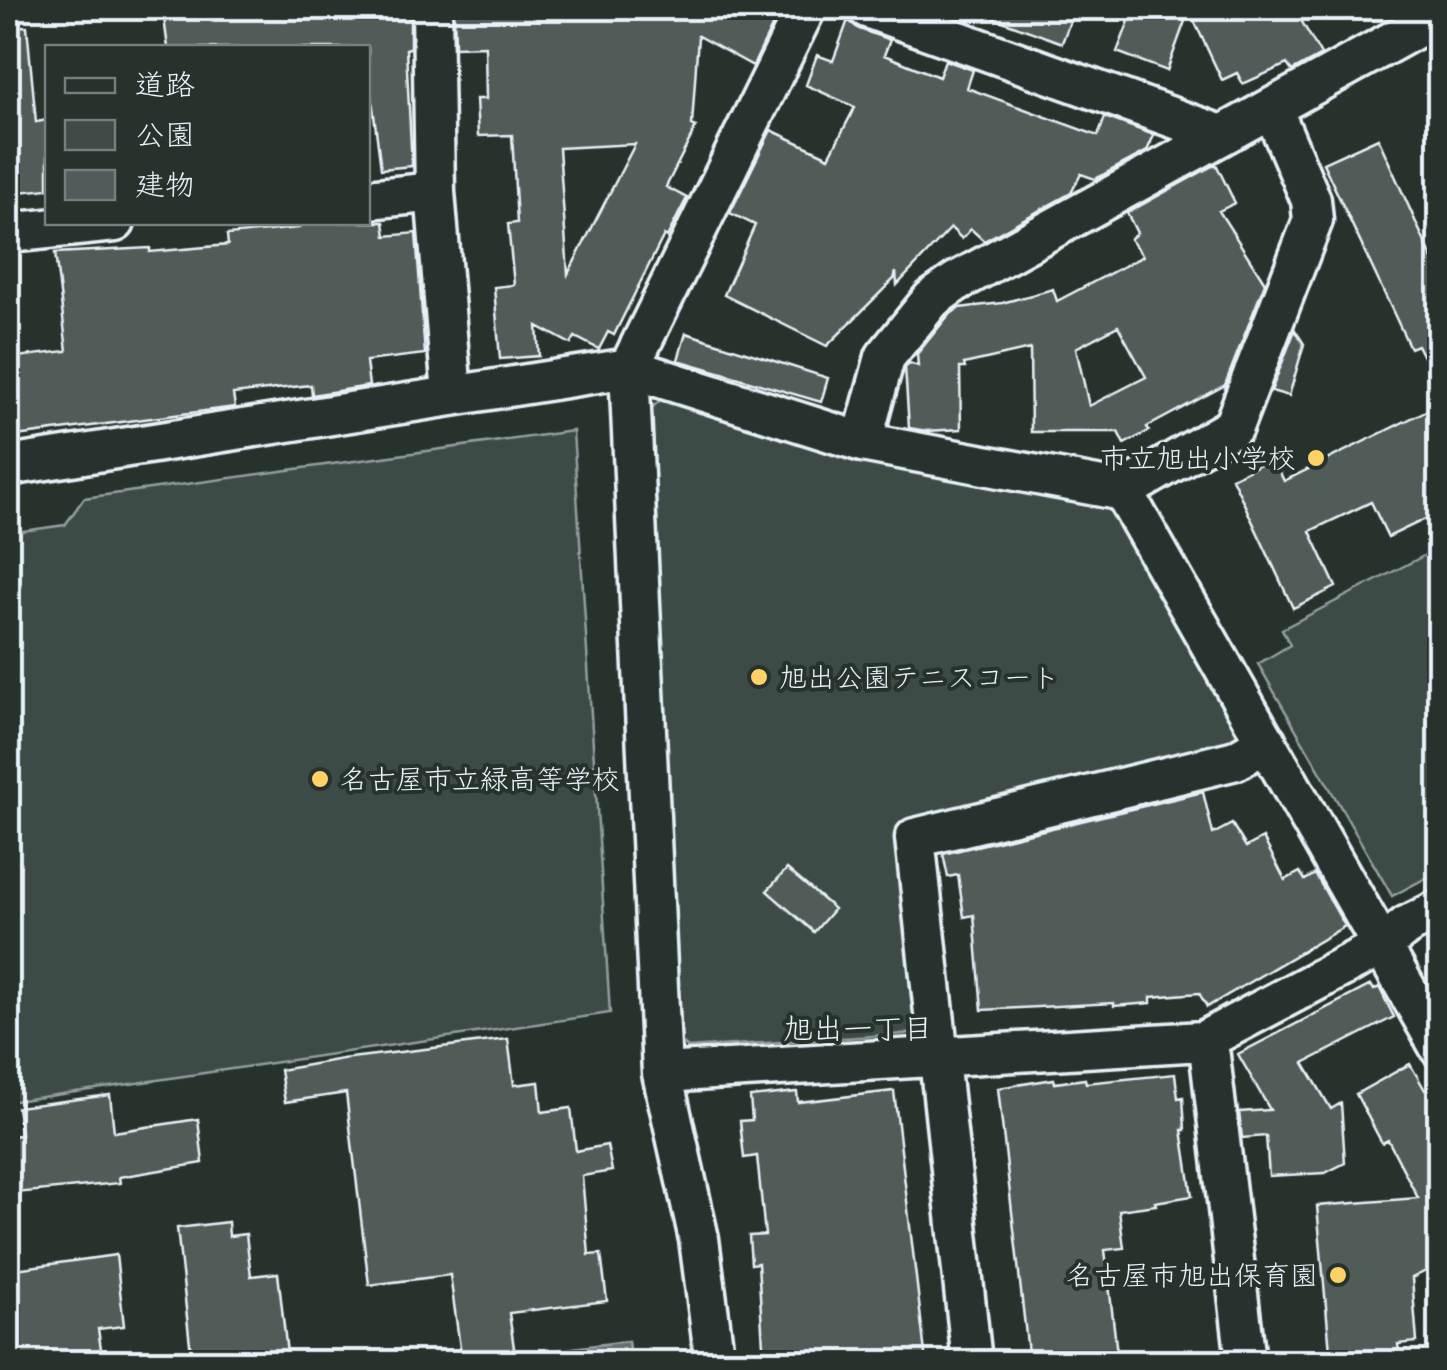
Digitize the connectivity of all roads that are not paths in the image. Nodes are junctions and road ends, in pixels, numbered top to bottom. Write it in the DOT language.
graph roads {
  1 [pos="432,8"];
  2 [pos="806,8"];
  3 [pos="867,8"];
  4 [pos="1440,16"];
  5 [pos="1272,108"];
  6 [pos="1221,135"];
  7 [pos="435,192"];
  8 [pos="370,199"];
  9 [pos="83,225"];
  10 [pos="8,232"];
  11 [pos="629,368"];
  12 [pos="452,394"];
  13 [pos="862,442"];
  14 [pos="8,466"];
  15 [pos="1123,491"];
  16 [pos="1267,742"];
  17 [pos="1440,910"];
  18 [pos="1382,946"];
  19 [pos="1203,1041"];
  20 [pos="1440,1048"];
  21 [pos="939,1056"];
  22 [pos="662,1073"];
  23 [pos="715,1362"];
  24 [pos="972,1362"];
  25 [pos="1246,1362"];
  1 -- 7 [label="street"];
  2 -- 11 [label="street"];
  3 -- 6 [label="street"];
  4 -- 5 [label="street"];
  5 -- 6 [label="street"];
  5 -- 15 [label="street"];
  6 -- 13 [label="street"];
  7 -- 8 [label="street"];
  7 -- 12 [label="street"];
  9 -- 10 [label="street"];
  11 -- 12 [label="street"];
  11 -- 13 [label="street"];
  11 -- 22 [label="street"];
  12 -- 14 [label="street"];
  13 -- 15 [label="street"];
  15 -- 16 [label="street"];
  16 -- 18 [label="street"];
  16 -- 21 [label="street"];
  17 -- 18 [label="street"];
  18 -- 19 [label="street"];
  18 -- 20 [label="street"];
  19 -- 21 [label="street"];
  19 -- 25 [label="street"];
  21 -- 22 [label="street"];
  21 -- 24 [label="street"];
  22 -- 23 [label="street"];
}
